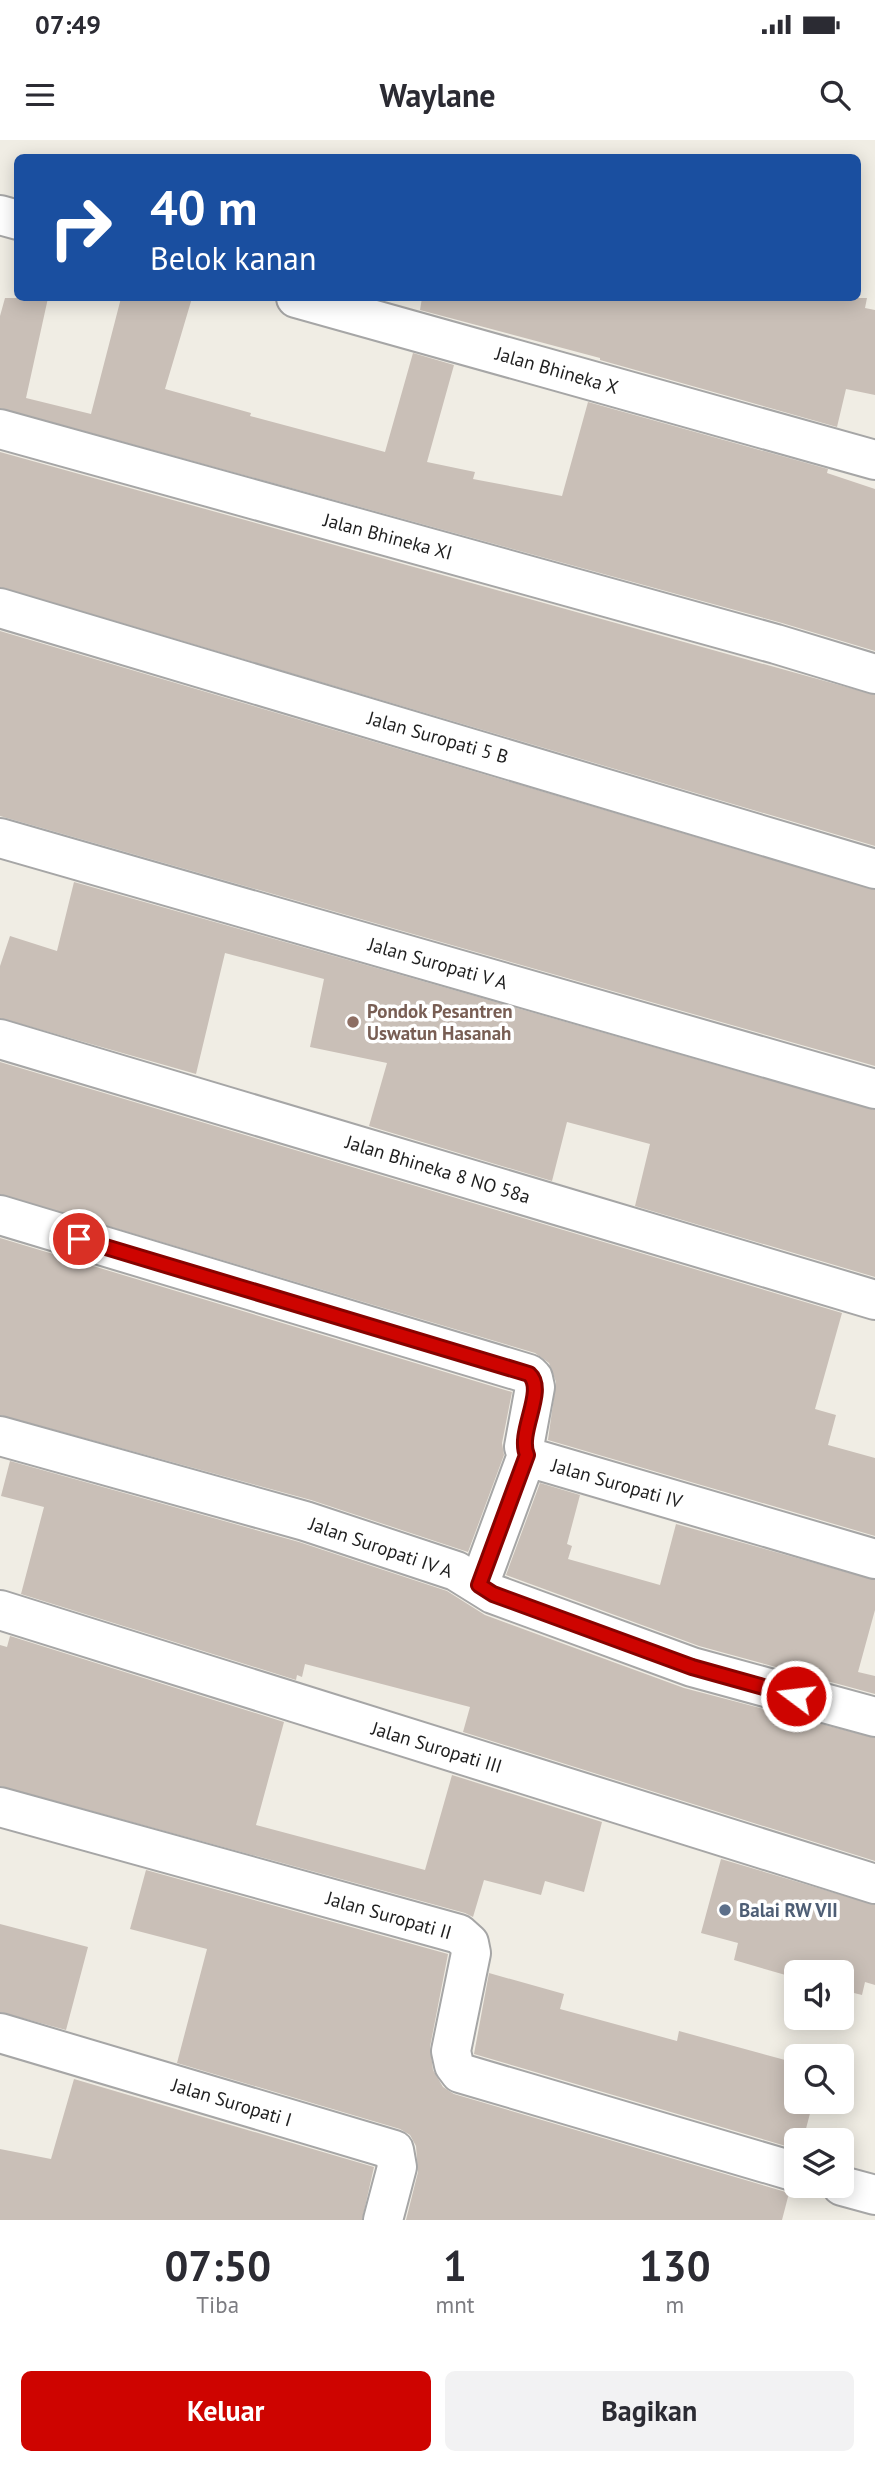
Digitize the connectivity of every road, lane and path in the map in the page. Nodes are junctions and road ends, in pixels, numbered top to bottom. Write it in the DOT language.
graph roads {
  1 [pos="307,301"];
  2 [pos="0,429"];
  3 [pos="875,460"];
  4 [pos="0,608"];
  5 [pos="875,674"];
  6 [pos="0,838"];
  7 [pos="875,869"];
  8 [pos="0,1039"];
  9 [pos="875,1089"];
  10 [pos="0,1215"];
  11 [pos="875,1300"];
  12 [pos="0,1436"];
  13 [pos="527,1455"];
  14 [pos="875,1559"];
  15 [pos="479,1585"];
  16 [pos="0,1610"];
  17 [pos="875,1717"];
  18 [pos="0,1807"];
  19 [pos="875,1884"];
  20 [pos="0,2033"];
  21 [pos="784,2168"];
  22 [pos="854,2189"];
  23 [pos="875,2195"];
  24 [pos="383,2220"];
  1 -- 3 [label="street, Jalan Bhineka X"];
  2 -- 5 [label="street, Jalan Bhineka XI"];
  4 -- 7 [label="street, Jalan Suropati 5 B"];
  6 -- 9 [label="street, Jalan Suropati V A"];
  8 -- 11 [label="street, Jalan Bhineka 8 NO 58a"];
  10 -- 13 [label="street, Jalan Suropati IV"];
  12 -- 15 [label="street, Jalan Suropati IV A"];
  13 -- 14 [label="street, Jalan Suropati IV"];
  13 -- 15 [label="street"];
  15 -- 17 [label="street, Jalan Suropati IV A"];
  16 -- 19 [label="street, Jalan Suropati III"];
  18 -- 21 [label="street, Jalan Suropati II"];
  20 -- 24 [label="street, Jalan Suropati I"];
  22 -- 23 [label="street"];
}
